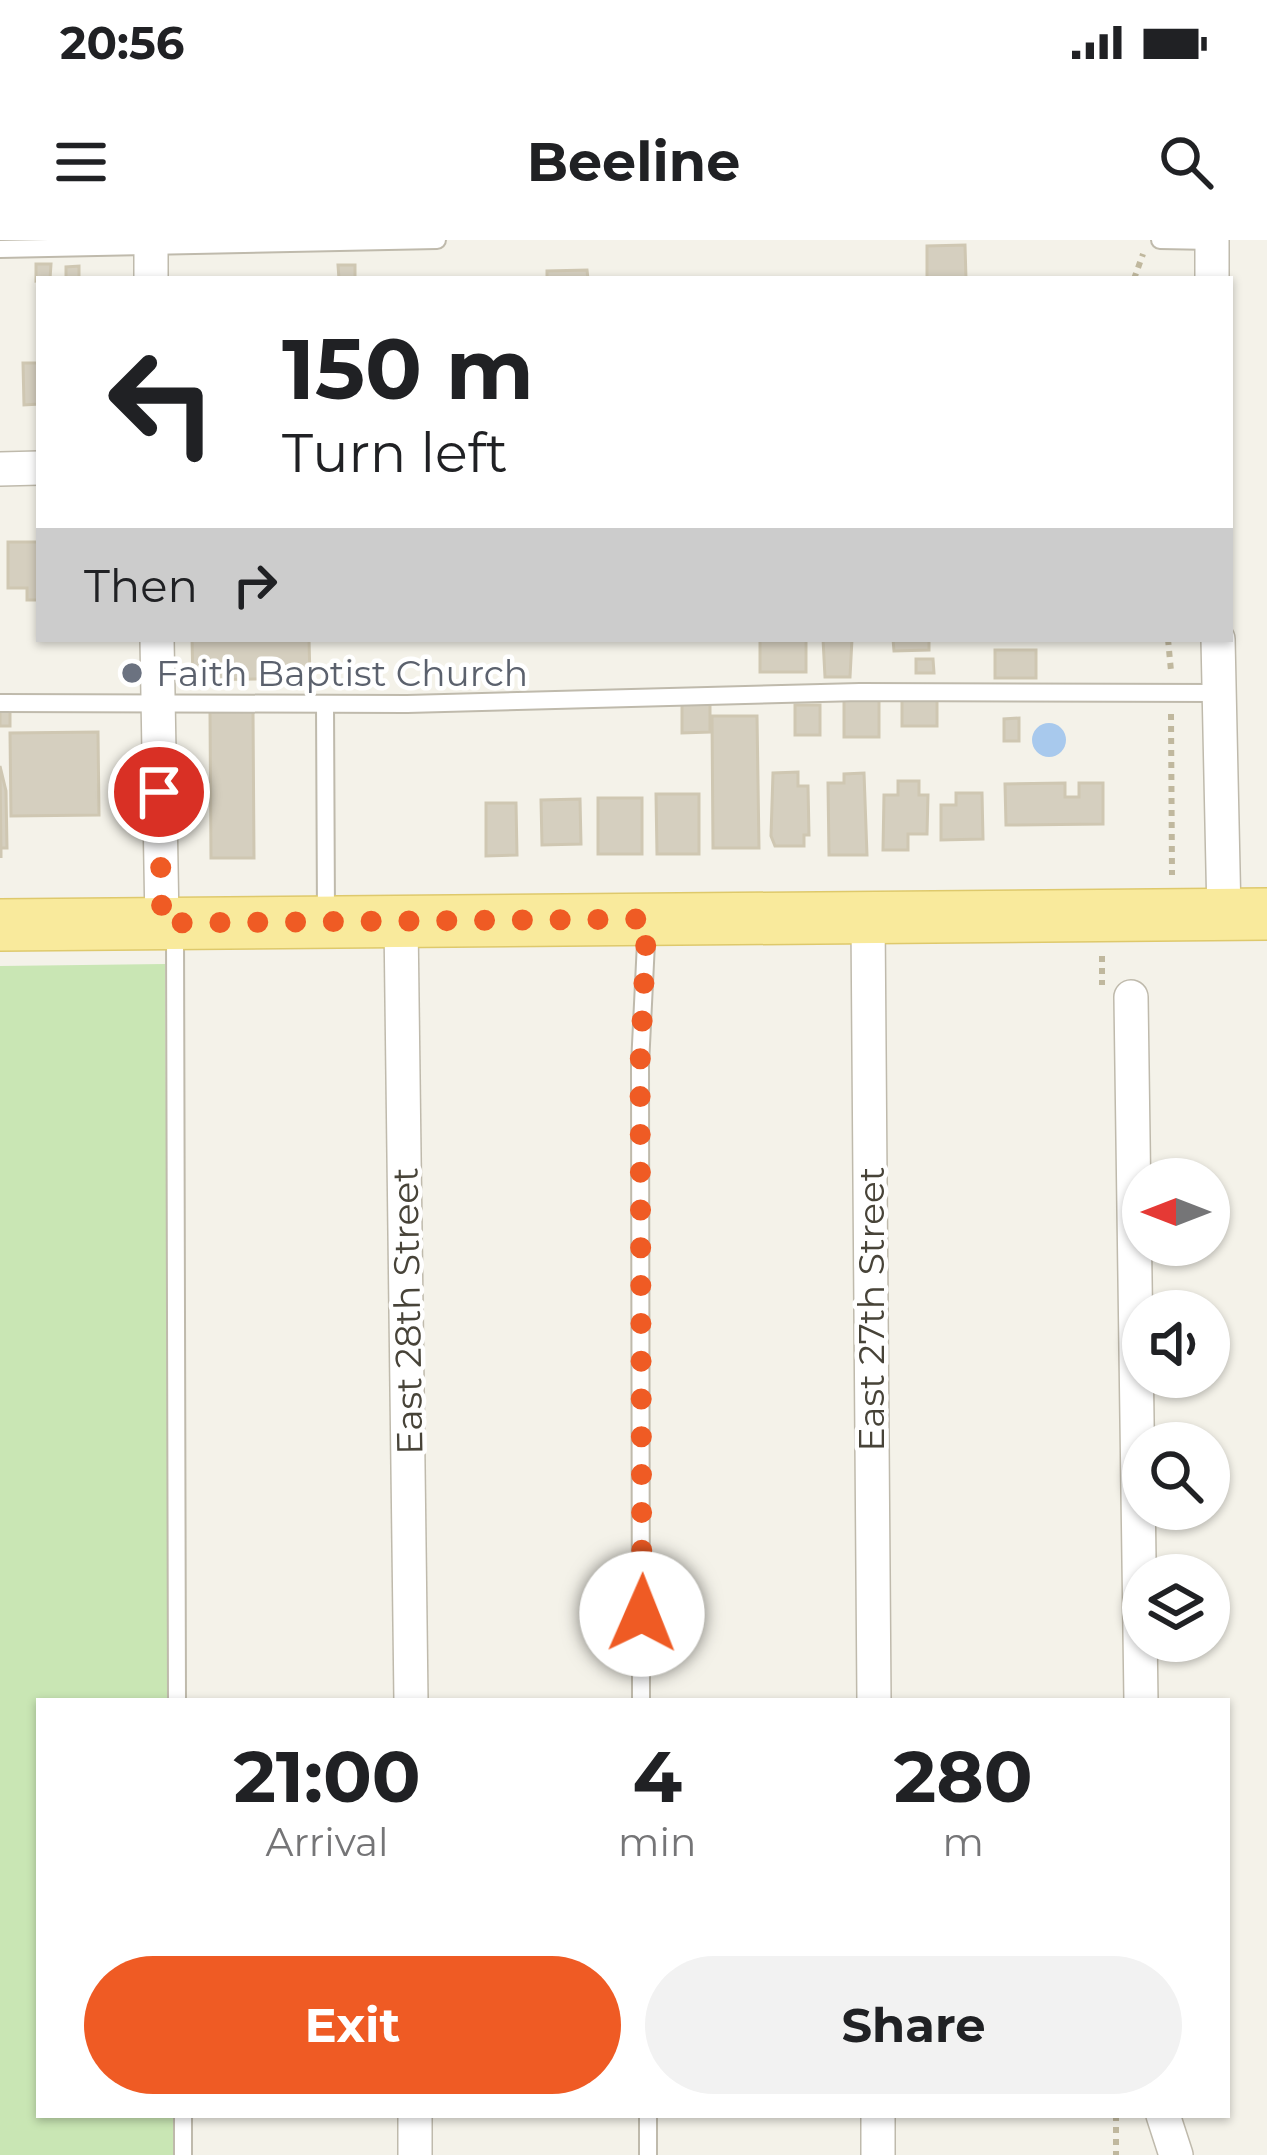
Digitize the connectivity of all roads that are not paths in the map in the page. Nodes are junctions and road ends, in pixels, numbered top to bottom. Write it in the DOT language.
graph roads {
  1 [pos="436,240"];
  2 [pos="1160,240"];
  3 [pos="1212,241"];
  4 [pos="0,249"];
  5 [pos="151,255"];
  6 [pos="1212,276"];
  7 [pos="36,468"];
  8 [pos="0,469"];
  9 [pos="157,642"];
  10 [pos="1218,642"];
  11 [pos="1219,693"];
  12 [pos="0,704"];
  13 [pos="158,704"];
  14 [pos="325,704"];
  15 [pos="1245,915"];
  16 [pos="868,917"];
  17 [pos="647,919"];
  18 [pos="400,921"];
  19 [pos="326,922"];
  20 [pos="169,923"];
  21 [pos="0,925"];
  22 [pos="1132,997"];
  23 [pos="177,1698"];
  24 [pos="411,1698"];
  25 [pos="641,1698"];
  26 [pos="874,1698"];
  27 [pos="1141,1698"];
  28 [pos="183,2118"];
  29 [pos="415,2118"];
  30 [pos="647,2118"];
  31 [pos="878,2118"];
  32 [pos="1164,2118"];
  33 [pos="183,2155"];
  34 [pos="415,2155"];
  35 [pos="648,2155"];
  36 [pos="878,2155"];
  37 [pos="1176,2155"];
  1 -- 5 [label="lane"];
  2 -- 3 [label="lane"];
  3 -- 6 [label="street"];
  4 -- 5 [label="lane"];
  7 -- 8 [label="street"];
  9 -- 13 [label="street"];
  10 -- 11 [label="street"];
  11 -- 14 [label="lane"];
  11 -- 15 [label="street"];
  12 -- 13 [label="lane"];
  13 -- 14 [label="lane"];
  13 -- 20 [label="street"];
  14 -- 19 [label="lane"];
  15 -- 16 [label="main road"];
  16 -- 17 [label="main road"];
  16 -- 26 [label="street, East 27th Street"];
  17 -- 18 [label="main road"];
  17 -- 25 [label="lane"];
  18 -- 19 [label="main road"];
  18 -- 24 [label="street, East 28th Street"];
  19 -- 20 [label="main road"];
  20 -- 21 [label="main road"];
  20 -- 23 [label="lane"];
  22 -- 27 [label="street"];
  28 -- 33 [label="lane"];
  29 -- 34 [label="street"];
  30 -- 35 [label="lane"];
  31 -- 36 [label="street"];
  32 -- 37 [label="street"];
}
